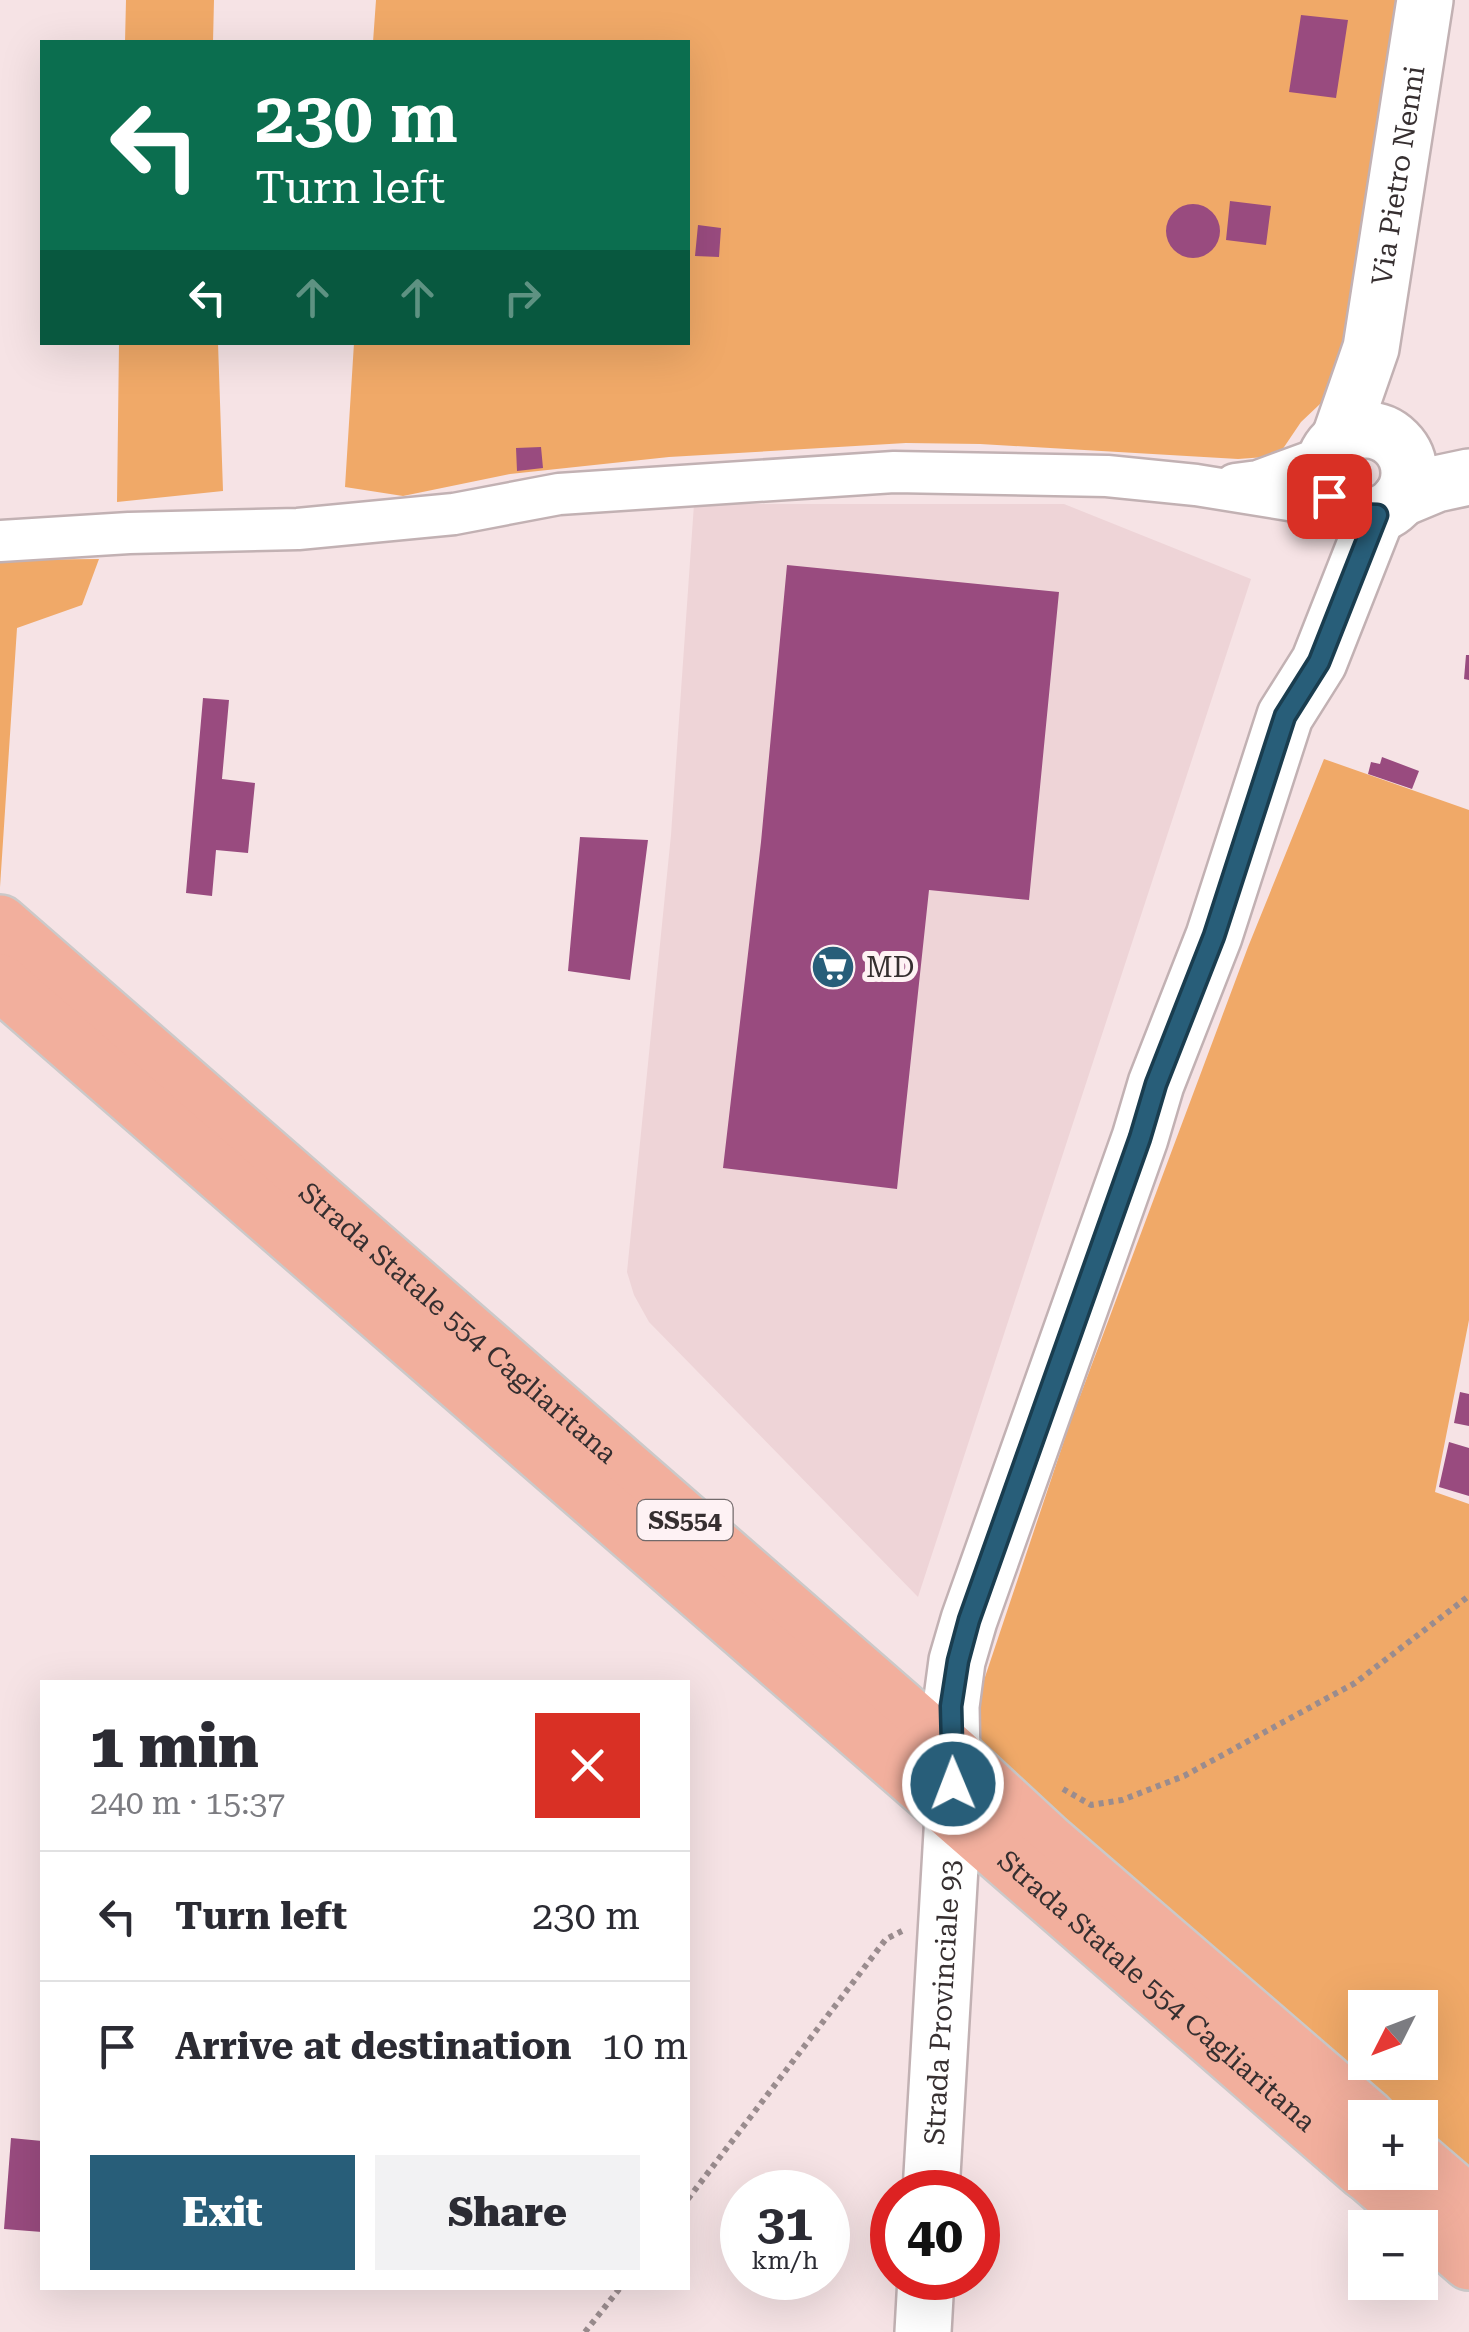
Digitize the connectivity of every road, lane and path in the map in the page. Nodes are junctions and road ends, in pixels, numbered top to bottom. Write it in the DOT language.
graph roads {
  1 [pos="1424,0"];
  2 [pos="1469,465"];
  3 [pos="1363,475"];
  4 [pos="1469,477"];
  5 [pos="0,541"];
  6 [pos="0,923"];
  7 [pos="0,982"];
  8 [pos="1469,1596"];
  9 [pos="952,1753"];
  10 [pos="1050,1781"];
  11 [pos="954,1815"];
  12 [pos="948,1908"];
  13 [pos="1348,2101"];
  14 [pos="1348,2157"];
  15 [pos="932,2170"];
  16 [pos="1438,2177"];
  17 [pos="1386,2190"];
  18 [pos="690,2197"];
  19 [pos="1469,2204"];
  20 [pos="1469,2262"];
  21 [pos="618,2290"];
  22 [pos="925,2300"];
  23 [pos="585,2332"];
  24 [pos="923,2332"];
  1 -- 3 [label="street, Via Pietro Nenni"];
  2 -- 3 [label="street"];
  3 -- 4 [label="street"];
  3 -- 5 [label="street"];
  3 -- 9 [label="street"];
  6 -- 9 [label="main road, Strada Statale 554 Cagliaritana / SS554"];
  7 -- 11 [label="main road, Strada Statale 554 Cagliaritana / SS554"];
  8 -- 10 [label="path"];
  9 -- 11 [label="street"];
  9 -- 13 [label="main road, Strada Statale 554 Cagliaritana / SS554"];
  11 -- 12 [label="street, Strada Provinciale 93"];
  11 -- 14 [label="main road, Strada Statale 554 Cagliaritana / SS554"];
  12 -- 15 [label="street, Strada Provinciale 93"];
  12 -- 18 [label="path"];
  16 -- 19 [label="main road"];
  17 -- 20 [label="main road, Strada Statale 554 Cagliaritana / SS554"];
  21 -- 23 [label="path"];
  22 -- 24 [label="street"];
}
